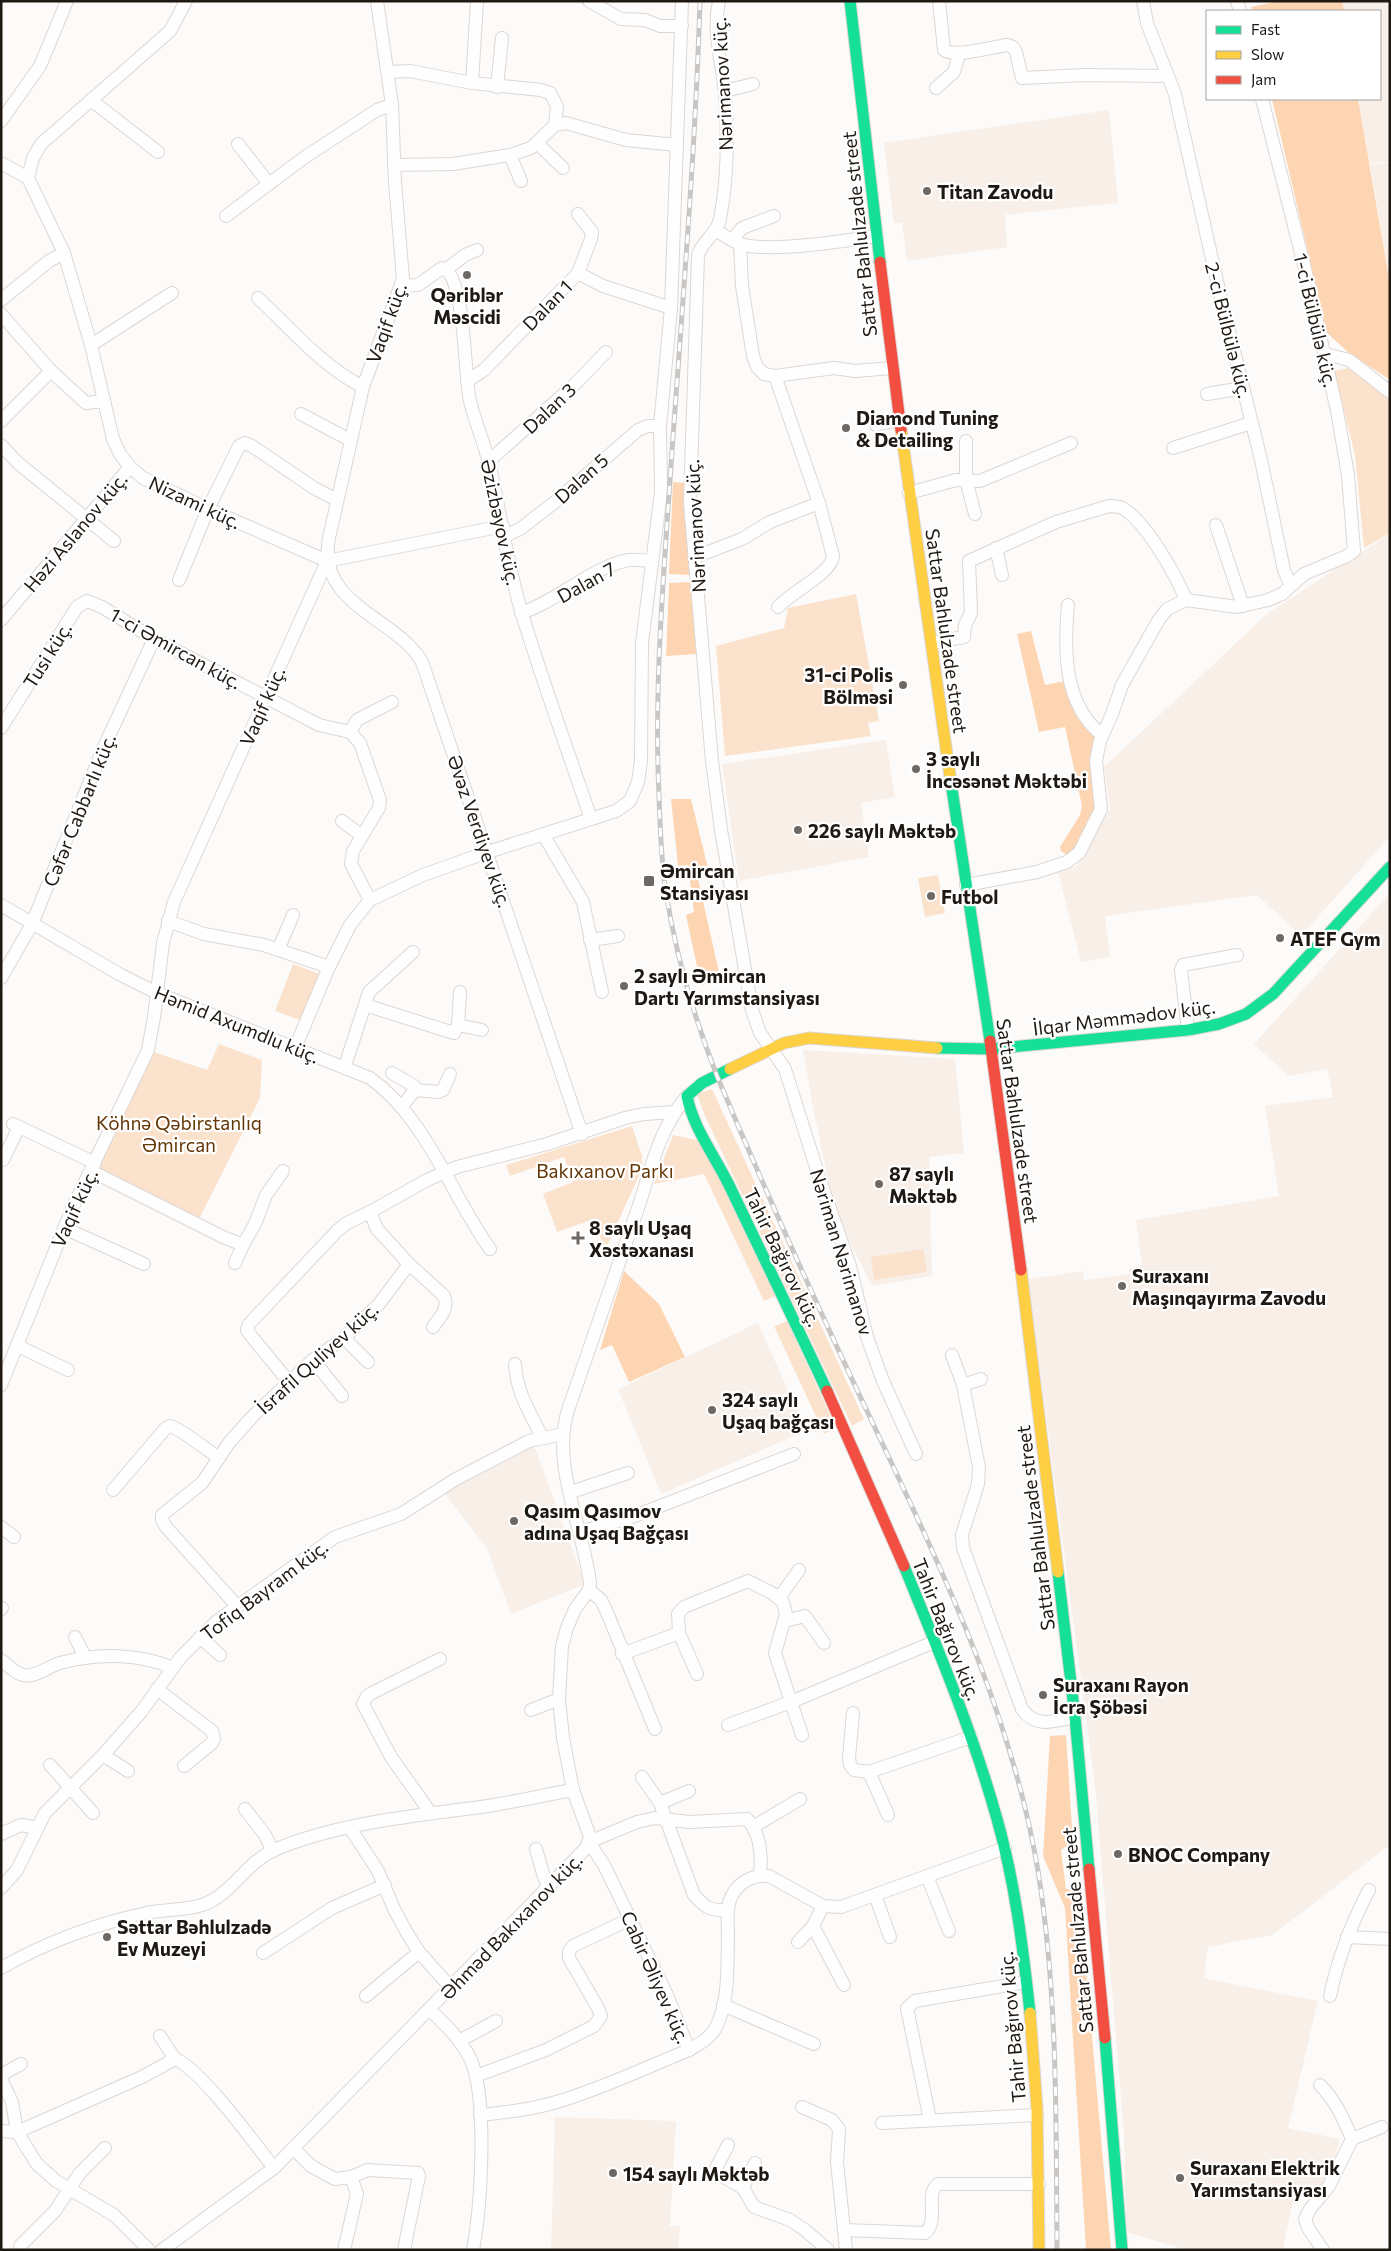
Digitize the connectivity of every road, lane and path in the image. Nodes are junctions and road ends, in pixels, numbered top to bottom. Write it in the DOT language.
graph roads {
  1 [pos="67,1"];
  2 [pos="186,1"];
  3 [pos="377,1"];
  4 [pos="477,1"];
  5 [pos="588,1"];
  6 [pos="682,1"];
  7 [pos="719,1"];
  8 [pos="850,1"];
  9 [pos="939,1"];
  10 [pos="1143,1"];
  11 [pos="682,26"];
  12 [pos="502,38"];
  13 [pos="959,54"];
  14 [pos="388,72"];
  15 [pos="1167,76"];
  16 [pos="472,83"];
  17 [pos="753,84"];
  18 [pos="497,87"];
  19 [pos="936,88"];
  20 [pos="725,91"];
  21 [pos="91,100"];
  22 [pos="1262,100"];
  23 [pos="392,105"];
  24 [pos="1,121"];
  25 [pos="556,125"];
  26 [pos="238,144"];
  27 [pos="538,144"];
  28 [pos="677,145"];
  29 [pos="158,152"];
  30 [pos="510,155"];
  31 [pos="1,163"];
  32 [pos="394,165"];
  33 [pos="562,168"];
  34 [pos="28,178"];
  35 [pos="521,181"];
  36 [pos="269,184"];
  37 [pos="578,214"];
  38 [pos="226,216"];
  39 [pos="774,216"];
  40 [pos="716,231"];
  41 [pos="876,236"];
  42 [pos="736,242"];
  43 [pos="477,250"];
  44 [pos="64,254"];
  45 [pos="446,270"];
  46 [pos="578,273"];
  47 [pos="402,286"];
  48 [pos="172,293"];
  49 [pos="258,298"];
  50 [pos="1,300"];
  51 [pos="671,308"];
  52 [pos="1,314"];
  53 [pos="91,345"];
  54 [pos="606,352"];
  55 [pos="1324,354"];
  56 [pos="892,368"];
  57 [pos="51,371"];
  58 [pos="775,376"];
  59 [pos="467,381"];
  60 [pos="363,387"];
  61 [pos="1243,388"];
  62 [pos="1390,392"];
  63 [pos="1207,394"];
  64 [pos="104,401"];
  65 [pos="301,414"];
  66 [pos="899,420"];
  67 [pos="1,421"];
  68 [pos="1251,422"];
  69 [pos="876,425"];
  70 [pos="660,426"];
  71 [pos="350,440"];
  72 [pos="966,441"];
  73 [pos="1071,443"];
  74 [pos="1,445"];
  75 [pos="1173,448"];
  76 [pos="489,461"];
  77 [pos="130,467"];
  78 [pos="966,480"];
  79 [pos="909,493"];
  80 [pos="337,500"];
  81 [pos="819,503"];
  82 [pos="208,509"];
  83 [pos="975,514"];
  84 [pos="87,517"];
  85 [pos="1216,525"];
  86 [pos="504,531"];
  87 [pos="114,541"];
  88 [pos="996,548"];
  89 [pos="695,557"];
  90 [pos="328,561"];
  91 [pos="652,561"];
  92 [pos="1002,575"];
  93 [pos="179,580"];
  94 [pos="1290,584"];
  95 [pos="1186,600"];
  96 [pos="1068,605"];
  97 [pos="1243,606"];
  98 [pos="77,607"];
  99 [pos="778,607"];
  100 [pos="521,613"];
  101 [pos="1,620"];
  102 [pos="154,640"];
  103 [pos="932,643"];
  104 [pos="266,696"];
  105 [pos="392,702"];
  106 [pos="1,728"];
  107 [pos="350,732"];
  108 [pos="1102,734"];
  109 [pos="592,819"];
  110 [pos="342,821"];
  111 [pos="543,834"];
  112 [pos="362,836"];
  113 [pos="488,852"];
  114 [pos="1390,868"];
  115 [pos="966,885"];
  116 [pos="370,900"];
  117 [pos="1,905"];
  118 [pos="293,915"];
  119 [pos="168,921"];
  120 [pos="32,924"];
  121 [pos="618,936"];
  122 [pos="590,940"];
  123 [pos="278,950"];
  124 [pos="413,952"];
  125 [pos="1237,955"];
  126 [pos="329,967"];
  127 [pos="1,978"];
  128 [pos="460,992"];
  129 [pos="602,992"];
  130 [pos="157,993"];
  131 [pos="365,1005"];
  132 [pos="458,1025"];
  133 [pos="482,1030"];
  134 [pos="1188,1030"];
  135 [pos="295,1048"];
  136 [pos="773,1049"];
  137 [pos="991,1049"];
  138 [pos="345,1066"];
  139 [pos="392,1073"];
  140 [pos="450,1074"];
  141 [pos="415,1090"];
  142 [pos="687,1096"];
  143 [pos="402,1106"];
  144 [pos="674,1112"];
  145 [pos="582,1134"];
  146 [pos="3,1160"];
  147 [pos="93,1167"];
  148 [pos="283,1172"];
  149 [pos="443,1172"];
  150 [pos="370,1212"];
  151 [pos="64,1228"];
  152 [pos="243,1245"];
  153 [pos="490,1248"];
  154 [pos="235,1263"];
  155 [pos="144,1264"];
  156 [pos="409,1264"];
  157 [pos="433,1327"];
  158 [pos="344,1338"];
  159 [pos="18,1346"];
  160 [pos="952,1355"];
  161 [pos="313,1360"];
  162 [pos="368,1362"];
  163 [pos="515,1364"];
  164 [pos="68,1370"];
  165 [pos="981,1379"];
  166 [pos="289,1382"];
  167 [pos="1,1385"];
  168 [pos="963,1385"];
  169 [pos="342,1396"];
  170 [pos="563,1434"];
  171 [pos="542,1437"];
  172 [pos="794,1454"];
  173 [pos="916,1454"];
  174 [pos="219,1458"];
  175 [pos="628,1473"];
  176 [pos="113,1490"];
  177 [pos="570,1492"];
  178 [pos="1,1527"];
  179 [pos="580,1532"];
  180 [pos="14,1537"];
  181 [pos="799,1570"];
  182 [pos="589,1590"];
  183 [pos="779,1598"];
  184 [pos="236,1606"];
  185 [pos="785,1621"];
  186 [pos="679,1633"];
  187 [pos="200,1637"];
  188 [pos="75,1638"];
  189 [pos="934,1642"];
  190 [pos="824,1643"];
  191 [pos="622,1654"];
  192 [pos="220,1655"];
  193 [pos="85,1657"];
  194 [pos="440,1659"];
  195 [pos="1,1660"];
  196 [pos="173,1668"];
  197 [pos="697,1674"];
  198 [pos="158,1689"];
  199 [pos="558,1699"];
  200 [pos="791,1702"];
  201 [pos="530,1710"];
  202 [pos="852,1712"];
  203 [pos="1075,1717"];
  204 [pos="728,1726"];
  205 [pos="655,1729"];
  206 [pos="802,1735"];
  207 [pos="971,1738"];
  208 [pos="103,1755"];
  209 [pos="50,1765"];
  210 [pos="184,1766"];
  211 [pos="128,1771"];
  212 [pos="868,1772"];
  213 [pos="642,1777"];
  214 [pos="71,1788"];
  215 [pos="573,1790"];
  216 [pos="689,1791"];
  217 [pos="800,1799"];
  218 [pos="660,1803"];
  219 [pos="244,1809"];
  220 [pos="430,1812"];
  221 [pos="93,1813"];
  222 [pos="888,1815"];
  223 [pos="666,1819"];
  224 [pos="753,1826"];
  225 [pos="37,1828"];
  226 [pos="350,1828"];
  227 [pos="1,1834"];
  228 [pos="589,1842"];
  229 [pos="1005,1848"];
  230 [pos="536,1849"];
  231 [pos="273,1851"];
  232 [pos="760,1875"];
  233 [pos="927,1876"];
  234 [pos="385,1885"];
  235 [pos="1,1888"];
  236 [pos="549,1888"];
  237 [pos="1369,1890"];
  238 [pos="875,1895"];
  239 [pos="823,1906"];
  240 [pos="728,1910"];
  241 [pos="630,1919"];
  242 [pos="813,1926"];
  243 [pos="949,1931"];
  244 [pos="890,1937"];
  245 [pos="1347,1937"];
  246 [pos="1390,1939"];
  247 [pos="798,1942"];
  248 [pos="419,1952"];
  249 [pos="263,1953"];
  250 [pos="1,1968"];
  251 [pos="1026,1982"];
  252 [pos="844,1984"];
  253 [pos="451,1988"];
  254 [pos="366,1996"];
  255 [pos="1330,1996"];
  256 [pos="723,2006"];
  257 [pos="430,2010"];
  258 [pos="496,2021"];
  259 [pos="160,2036"];
  260 [pos="459,2041"];
  261 [pos="814,2044"];
  262 [pos="689,2050"];
  263 [pos="175,2059"];
  264 [pos="21,2064"];
  265 [pos="1,2075"];
  266 [pos="476,2076"];
  267 [pos="1,2079"];
  268 [pos="1320,2085"];
  269 [pos="802,2107"];
  270 [pos="480,2115"];
  271 [pos="1037,2115"];
  272 [pos="930,2120"];
  273 [pos="882,2123"];
  274 [pos="1382,2128"];
  275 [pos="1,2132"];
  276 [pos="17,2132"];
  277 [pos="1352,2138"];
  278 [pos="728,2145"];
  279 [pos="105,2148"];
  280 [pos="294,2149"];
  281 [pos="755,2164"];
  282 [pos="274,2168"];
  283 [pos="351,2177"];
  284 [pos="1040,2184"];
  285 [pos="743,2188"];
  286 [pos="70,2190"];
  287 [pos="844,2230"];
  288 [pos="20,2246"];
  289 [pos="149,2250"];
  290 [pos="162,2250"];
  291 [pos="344,2250"];
  292 [pos="404,2250"];
  293 [pos="473,2250"];
  294 [pos="828,2250"];
  295 [pos="846,2250"];
  296 [pos="1039,2250"];
  297 [pos="1122,2250"];
  298 [pos="1323,2250"];
  1 -- 24 [label="street"];
  2 -- 21 [label="street"];
  3 -- 14 [label="street, Vaqif küç."];
  4 -- 16 [label="street"];
  5 -- 11 [label="street"];
  6 -- 11 [label="street, Nərimanov küç."];
  7 -- 20 [label="street, Nərimanov küç."];
  8 -- 41 [label="main road, Sattar Bahlulzade street"];
  9 -- 13 [label="street"];
  10 -- 15 [label="street, 2-ci Bülbülə küç."];
  11 -- 28 [label="street, Nərimanov küç."];
  12 -- 18 [label="street"];
  13 -- 15 [label="street"];
  13 -- 19 [label="street"];
  14 -- 16 [label="street"];
  14 -- 23 [label="street, Vaqif küç."];
  15 -- 61 [label="street, 2-ci Bülbülə küç."];
  16 -- 18 [label="street"];
  17 -- 20 [label="street"];
  18 -- 25 [label="street"];
  20 -- 40 [label="street, Nərimanov küç."];
  21 -- 29 [label="street"];
  21 -- 34 [label="street"];
  22 -- 55 [label="street, 1-ci Bülbülə küç."];
  23 -- 32 [label="street, Vaqif küç."];
  23 -- 36 [label="street"];
  25 -- 27 [label="street"];
  25 -- 28 [label="street"];
  26 -- 36 [label="street"];
  27 -- 30 [label="street"];
  27 -- 33 [label="street"];
  28 -- 51 [label="street, Nərimanov küç."];
  30 -- 32 [label="street"];
  30 -- 35 [label="street"];
  31 -- 34 [label="street"];
  32 -- 47 [label="street, Vaqif küç."];
  34 -- 44 [label="street, Nizami küç."];
  36 -- 38 [label="street"];
  37 -- 46 [label="street, Dalan 1"];
  39 -- 42 [label="street"];
  40 -- 42 [label="street"];
  40 -- 89 [label="street, Nərimanov küç."];
  41 -- 42 [label="street"];
  41 -- 56 [label="main road, Sattar Bahlulzade street"];
  42 -- 58 [label="street"];
  43 -- 45 [label="street"];
  44 -- 50 [label="street"];
  44 -- 53 [label="street, Nizami küç."];
  45 -- 47 [label="street"];
  45 -- 59 [label="street, Əzizbəyov küç."];
  46 -- 51 [label="street"];
  46 -- 59 [label="street, Dalan 1"];
  47 -- 60 [label="street, Vaqif küç."];
  48 -- 53 [label="street"];
  49 -- 60 [label="street"];
  51 -- 70 [label="street, Nərimanov küç."];
  52 -- 57 [label="street"];
  53 -- 64 [label="street, Nizami küç."];
  54 -- 76 [label="street, Dalan 3"];
  55 -- 62 [label="street"];
  55 -- 94 [label="street, 1-ci Bülbülə küç."];
  56 -- 58 [label="street"];
  56 -- 66 [label="main road, Sattar Bahlulzade street"];
  57 -- 64 [label="street"];
  57 -- 67 [label="street"];
  58 -- 81 [label="street"];
  59 -- 76 [label="street, Əzizbəyov küç."];
  60 -- 71 [label="street, Vaqif küç."];
  61 -- 63 [label="street"];
  61 -- 68 [label="street, 2-ci Bülbülə küç."];
  64 -- 77 [label="street, Nizami küç."];
  65 -- 71 [label="street"];
  66 -- 69 [label="street"];
  66 -- 79 [label="main road, Sattar Bahlulzade street"];
  68 -- 75 [label="street"];
  68 -- 94 [label="street, 2-ci Bülbülə küç."];
  70 -- 86 [label="street, Dalan 5"];
  70 -- 91 [label="street, Nərimanov küç."];
  71 -- 80 [label="street, Vaqif küç."];
  72 -- 78 [label="street"];
  73 -- 78 [label="street"];
  74 -- 84 [label="street"];
  76 -- 86 [label="street, Əzizbəyov küç."];
  77 -- 82 [label="street, Nizami küç."];
  77 -- 84 [label="street, Həzi Aslanov küç."];
  78 -- 79 [label="street"];
  78 -- 83 [label="street"];
  79 -- 103 [label="main road, Sattar Bahlulzade street"];
  80 -- 82 [label="street"];
  80 -- 90 [label="street, Vaqif küç."];
  81 -- 89 [label="street"];
  81 -- 99 [label="street"];
  82 -- 90 [label="street, Nizami küç."];
  82 -- 93 [label="street"];
  84 -- 87 [label="street"];
  84 -- 101 [label="street, Həzi Aslanov küç."];
  85 -- 97 [label="street"];
  86 -- 90 [label="street"];
  86 -- 100 [label="street, Əzizbəyov küç."];
  88 -- 92 [label="street"];
  88 -- 95 [label="street"];
  88 -- 103 [label="street"];
  89 -- 136 [label="street, Nərimanov küç."];
  90 -- 104 [label="street, Vaqif küç."];
  90 -- 113 [label="street, Əvəz Verdiyev küç."];
  91 -- 100 [label="street, Dalan 7"];
  91 -- 109 [label="street, Nərimanov küç."];
  94 -- 97 [label="street"];
  95 -- 97 [label="street"];
  95 -- 108 [label="street"];
  96 -- 108 [label="street"];
  98 -- 102 [label="street, 1-ci Əmircan küç."];
  98 -- 106 [label="street, Tusi küç."];
  100 -- 109 [label="street, Əzizbəyov küç."];
  102 -- 104 [label="street, 1-ci Əmircan küç."];
  102 -- 120 [label="street, Cəfər Cabbarlı küç."];
  103 -- 115 [label="main road, Sattar Bahlulzade street"];
  104 -- 107 [label="street, 1-ci Əmircan küç."];
  104 -- 119 [label="street, Vaqif küç."];
  105 -- 107 [label="street"];
  107 -- 112 [label="street"];
  108 -- 115 [label="street"];
  109 -- 111 [label="street"];
  110 -- 112 [label="street"];
  111 -- 113 [label="street"];
  111 -- 122 [label="street"];
  112 -- 116 [label="street"];
  113 -- 116 [label="street"];
  113 -- 145 [label="street, Əvəz Verdiyev küç."];
  114 -- 134 [label="main road, İlqar Məmmədov küç."];
  115 -- 137 [label="main road, Sattar Bahlulzade street"];
  116 -- 126 [label="street"];
  117 -- 120 [label="street, Həmid Axumdlu küç."];
  118 -- 123 [label="street"];
  119 -- 123 [label="street"];
  119 -- 130 [label="street, Vaqif küç."];
  120 -- 127 [label="street, Cəfər Cabbarlı küç."];
  120 -- 130 [label="street, Həmid Axumdlu küç."];
  121 -- 122 [label="street"];
  122 -- 129 [label="street"];
  123 -- 126 [label="street"];
  124 -- 131 [label="street"];
  125 -- 134 [label="street"];
  126 -- 135 [label="street"];
  128 -- 132 [label="street"];
  130 -- 135 [label="street, Həmid Axumdlu küç."];
  130 -- 147 [label="street, Vaqif küç."];
  131 -- 132 [label="street"];
  131 -- 138 [label="street"];
  132 -- 133 [label="street"];
  134 -- 137 [label="main road, İlqar Məmmədov küç."];
  135 -- 138 [label="street, Həmid Axumdlu küç."];
  136 -- 137 [label="main road, İlqar Məmmədov küç."];
  136 -- 142 [label="main road, İlqar Məmmədov küç."];
  136 -- 173 [label="street, Nəriman Nərimanov"];
  137 -- 203 [label="main road, Sattar Bahlulzade street"];
  138 -- 143 [label="street, Həmid Axumdlu küç."];
  139 -- 141 [label="street"];
  140 -- 141 [label="street"];
  141 -- 143 [label="street"];
  142 -- 144 [label="street"];
  142 -- 189 [label="main road, Tahir Bağırov küç."];
  143 -- 149 [label="street, Həmid Axumdlu küç."];
  144 -- 145 [label="street"];
  144 -- 170 [label="street"];
  145 -- 149 [label="street"];
  146 -- 147 [label="street"];
  147 -- 151 [label="street, Vaqif küç."];
  147 -- 152 [label="street"];
  148 -- 152 [label="street"];
  149 -- 150 [label="street"];
  149 -- 153 [label="street, Həmid Axumdlu küç."];
  150 -- 156 [label="street"];
  150 -- 166 [label="street"];
  151 -- 155 [label="street"];
  151 -- 159 [label="street, Vaqif küç."];
  152 -- 154 [label="street"];
  156 -- 157 [label="street"];
  156 -- 158 [label="street, İsrafil Quliyev küç."];
  158 -- 161 [label="street, İsrafil Quliyev küç."];
  158 -- 162 [label="street"];
  159 -- 164 [label="street"];
  159 -- 167 [label="street, Vaqif küç."];
  160 -- 168 [label="street"];
  161 -- 166 [label="street, İsrafil Quliyev küç."];
  161 -- 169 [label="street"];
  163 -- 171 [label="street"];
  165 -- 168 [label="street"];
  166 -- 174 [label="street, İsrafil Quliyev küç."];
  168 -- 203 [label="street"];
  170 -- 171 [label="street, Tofiq Bayram küç."];
  170 -- 177 [label="street"];
  171 -- 184 [label="street, Tofiq Bayram küç."];
  172 -- 179 [label="street"];
  174 -- 176 [label="street"];
  174 -- 184 [label="street, İsrafil Quliyev küç."];
  175 -- 177 [label="street"];
  177 -- 179 [label="street"];
  178 -- 180 [label="street"];
  179 -- 182 [label="street"];
  181 -- 183 [label="street"];
  182 -- 191 [label="street"];
  182 -- 199 [label="street, Əhməd Bakıxanov küç."];
  183 -- 185 [label="street"];
  183 -- 186 [label="street"];
  184 -- 187 [label="street, Tofiq Bayram küç."];
  185 -- 190 [label="street"];
  185 -- 200 [label="street"];
  186 -- 191 [label="street"];
  186 -- 197 [label="street"];
  187 -- 192 [label="street"];
  187 -- 196 [label="street, Tofiq Bayram küç."];
  188 -- 193 [label="street"];
  189 -- 200 [label="street"];
  189 -- 207 [label="main road, Tahir Bağırov küç."];
  191 -- 205 [label="street"];
  193 -- 195 [label="street"];
  193 -- 196 [label="street"];
  194 -- 220 [label="street"];
  196 -- 198 [label="street, Tofiq Bayram küç."];
  198 -- 208 [label="street, Tofiq Bayram küç."];
  198 -- 210 [label="street"];
  199 -- 201 [label="street"];
  199 -- 215 [label="street, Əhməd Bakıxanov küç."];
  200 -- 204 [label="street"];
  200 -- 206 [label="street"];
  202 -- 212 [label="street"];
  203 -- 297 [label="main road, Sattar Bahlulzade street"];
  207 -- 212 [label="street"];
  207 -- 229 [label="main road, Tahir Bağırov küç."];
  208 -- 211 [label="street"];
  208 -- 214 [label="street, Tofiq Bayram küç."];
  209 -- 214 [label="street"];
  212 -- 222 [label="street"];
  213 -- 218 [label="street"];
  214 -- 221 [label="street"];
  214 -- 225 [label="street, Tofiq Bayram küç."];
  215 -- 220 [label="street"];
  215 -- 228 [label="street, Əhməd Bakıxanov küç."];
  216 -- 218 [label="street"];
  217 -- 224 [label="street"];
  218 -- 223 [label="street"];
  219 -- 231 [label="street"];
  220 -- 226 [label="street"];
  223 -- 224 [label="street"];
  223 -- 228 [label="street"];
  223 -- 240 [label="street"];
  224 -- 232 [label="street"];
  225 -- 227 [label="street"];
  225 -- 235 [label="street, Tofiq Bayram küç."];
  226 -- 231 [label="street"];
  226 -- 234 [label="street"];
  228 -- 236 [label="street, Əhməd Bakıxanov küç."];
  228 -- 241 [label="street, Cabir Əliyev küç."];
  229 -- 233 [label="street"];
  229 -- 251 [label="main road, Tahir Bağırov küç."];
  230 -- 236 [label="street"];
  231 -- 250 [label="street"];
  232 -- 239 [label="street"];
  232 -- 240 [label="street"];
  233 -- 238 [label="street"];
  233 -- 243 [label="street"];
  234 -- 248 [label="street"];
  234 -- 249 [label="street"];
  236 -- 253 [label="street, Əhməd Bakıxanov küç."];
  237 -- 245 [label="street"];
  238 -- 239 [label="street"];
  238 -- 244 [label="street"];
  239 -- 242 [label="street"];
  240 -- 256 [label="street"];
  241 -- 262 [label="street, Cabir Əliyev küç."];
  241 -- 266 [label="street"];
  242 -- 247 [label="street"];
  242 -- 252 [label="street"];
  245 -- 246 [label="street"];
  245 -- 255 [label="street"];
  248 -- 253 [label="street"];
  248 -- 254 [label="street"];
  251 -- 271 [label="main road, Tahir Bağırov küç."];
  251 -- 272 [label="street"];
  253 -- 257 [label="street, Əhməd Bakıxanov küç."];
  256 -- 261 [label="street"];
  256 -- 262 [label="street"];
  257 -- 260 [label="street"];
  257 -- 280 [label="street, Əhməd Bakıxanov küç."];
  258 -- 260 [label="street"];
  259 -- 263 [label="street"];
  260 -- 266 [label="street"];
  262 -- 270 [label="street, Cabir Əliyev küç."];
  263 -- 276 [label="street"];
  263 -- 282 [label="street"];
  264 -- 265 [label="street"];
  266 -- 270 [label="street"];
  267 -- 276 [label="street"];
  268 -- 277 [label="street"];
  269 -- 287 [label="street"];
  270 -- 293 [label="street"];
  271 -- 272 [label="street"];
  271 -- 284 [label="main road, Tahir Bağırov küç."];
  272 -- 273 [label="street"];
  274 -- 277 [label="street"];
  275 -- 276 [label="street"];
  276 -- 286 [label="street"];
  277 -- 298 [label="street"];
  278 -- 285 [label="street"];
  279 -- 286 [label="street"];
  280 -- 282 [label="street, Əhməd Bakıxanov küç."];
  280 -- 283 [label="street"];
  281 -- 285 [label="street"];
  282 -- 290 [label="street, Əhməd Bakıxanov küç."];
  283 -- 291 [label="street"];
  283 -- 292 [label="street"];
  284 -- 287 [label="street"];
  284 -- 296 [label="main road, Tahir Bağırov küç."];
  285 -- 294 [label="street"];
  286 -- 288 [label="street"];
  286 -- 289 [label="street"];
  287 -- 295 [label="street"];
}
